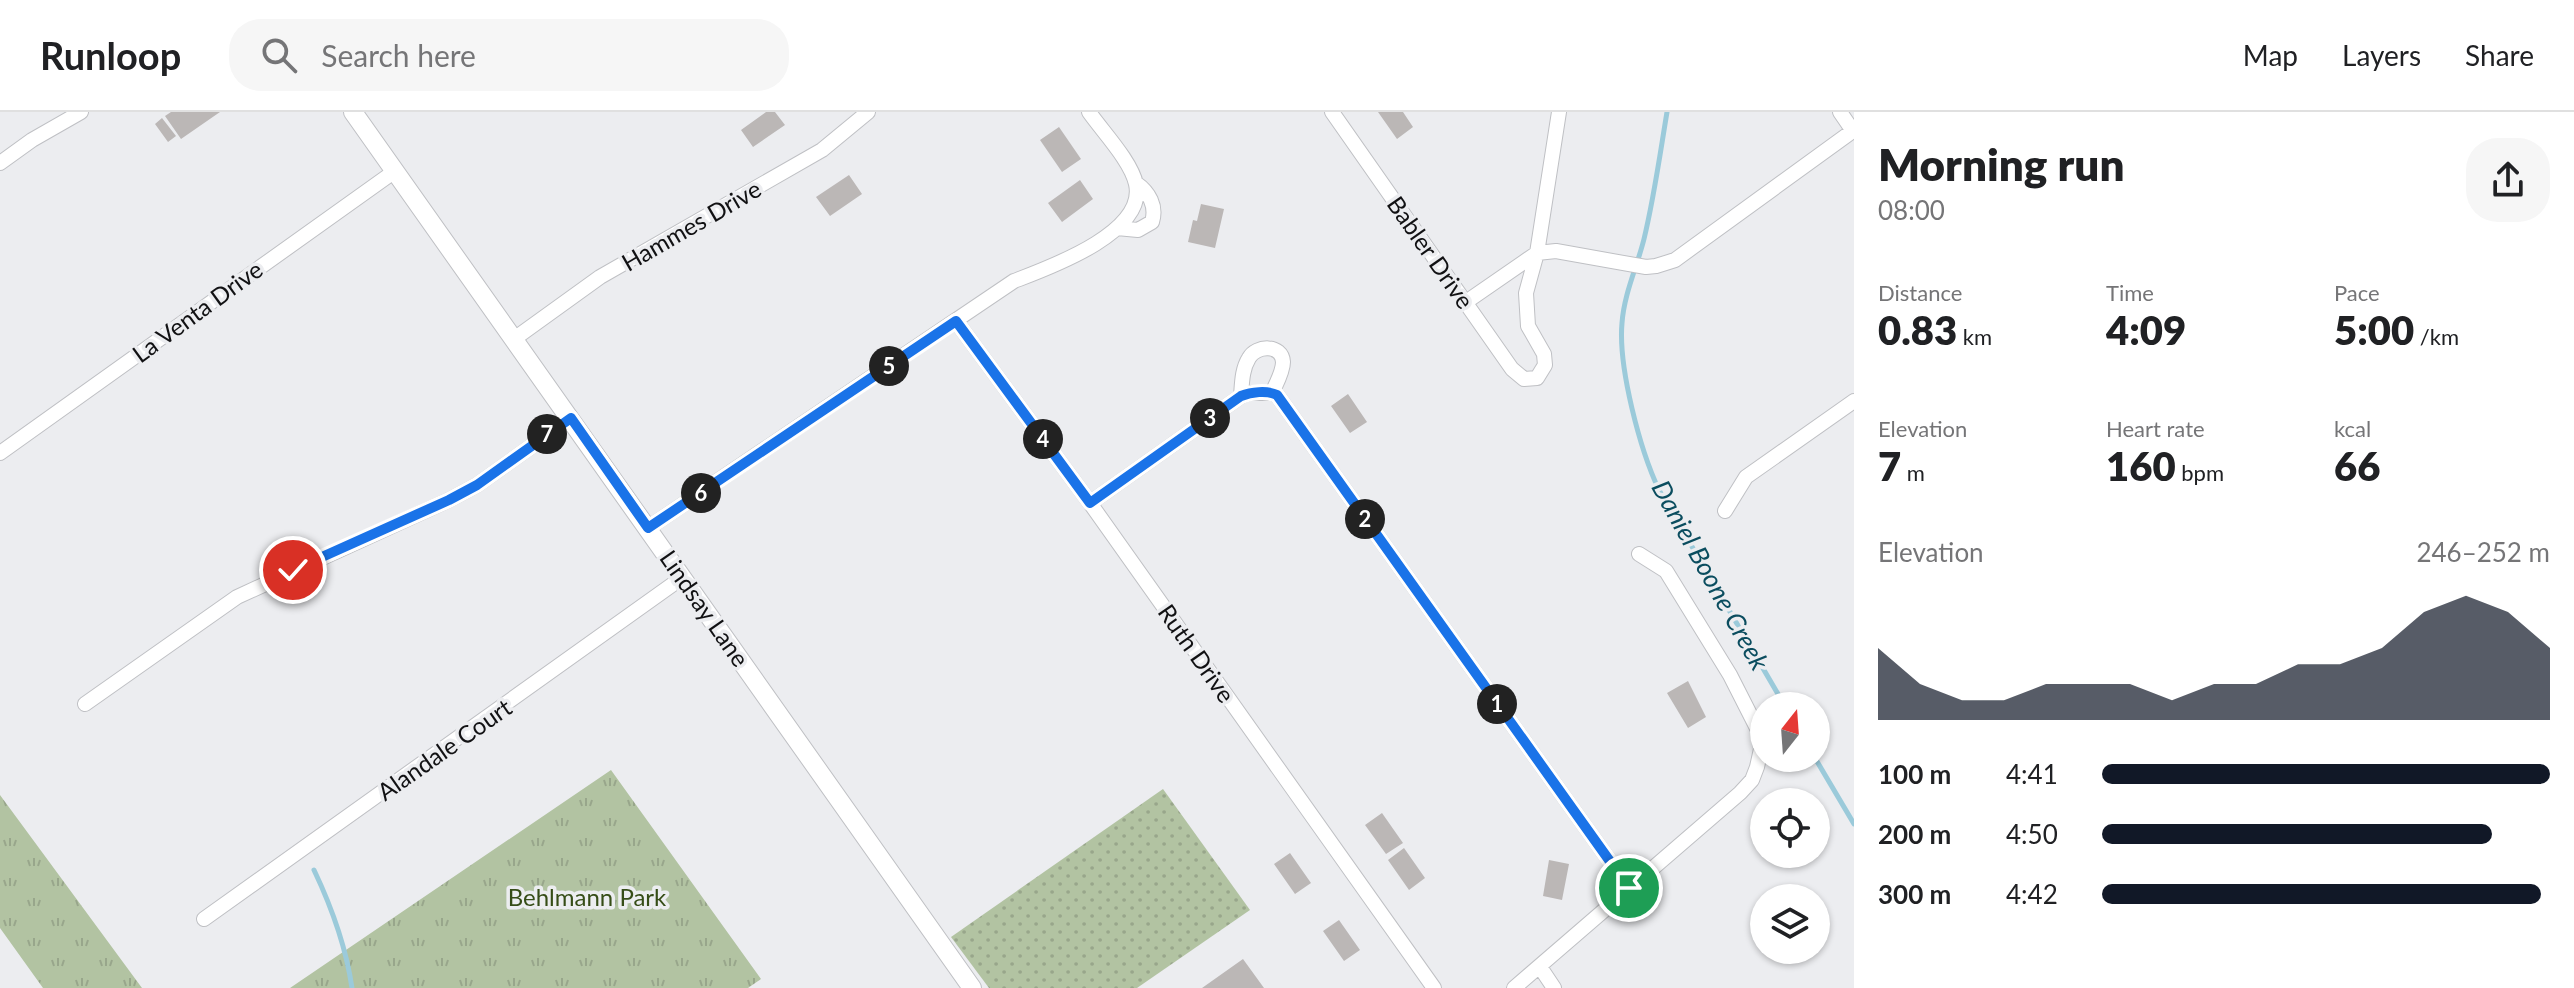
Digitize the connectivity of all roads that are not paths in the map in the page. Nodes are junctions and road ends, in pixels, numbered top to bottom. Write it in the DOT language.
graph roads {
  1 [pos="81,112"];
  2 [pos="353,112"];
  3 [pos="868,112"];
  4 [pos="1089,112"];
  5 [pos="1332,112"];
  6 [pos="1559,112"];
  7 [pos="1840,112"];
  8 [pos="1854,130"];
  9 [pos="0,163"];
  10 [pos="395,171"];
  11 [pos="1136,183"];
  12 [pos="1117,228"];
  13 [pos="1537,253"];
  14 [pos="1466,302"];
  15 [pos="956,321"];
  16 [pos="514,339"];
  17 [pos="1272,393"];
  18 [pos="1241,396"];
  19 [pos="1854,401"];
  20 [pos="571,418"];
  21 [pos="0,453"];
  22 [pos="1090,503"];
  23 [pos="1725,511"];
  24 [pos="648,528"];
  25 [pos="1639,554"];
  26 [pos="683,577"];
  27 [pos="85,704"];
  28 [pos="1629,888"];
  29 [pos="204,919"];
  30 [pos="1540,967"];
  31 [pos="972,988"];
  32 [pos="1434,988"];
  33 [pos="1514,988"];
  34 [pos="1554,988"];
  1 -- 9 [label="street"];
  2 -- 10 [label="street, Lindsay Lane"];
  3 -- 16 [label="street, Hammes Drive"];
  4 -- 11 [label="street"];
  5 -- 14 [label="street, Babler Drive"];
  6 -- 13 [label="street"];
  7 -- 8 [label="street"];
  8 -- 13 [label="street"];
  10 -- 16 [label="street, Lindsay Lane"];
  10 -- 21 [label="street, La Venta Drive"];
  11 -- 12 [label="street"];
  11 -- 12 [label="street"];
  12 -- 15 [label="street"];
  13 -- 14 [label="street"];
  13 -- 14 [label="street, Babler Drive"];
  15 -- 22 [label="street, Ruth Drive"];
  15 -- 24 [label="street"];
  16 -- 20 [label="street, Lindsay Lane"];
  17 -- 18 [label="street"];
  17 -- 18 [label="street"];
  17 -- 28 [label="street"];
  18 -- 22 [label="street"];
  19 -- 23 [label="street"];
  20 -- 24 [label="street, Lindsay Lane"];
  20 -- 27 [label="street"];
  22 -- 32 [label="street, Ruth Drive"];
  24 -- 26 [label="street, Lindsay Lane"];
  25 -- 28 [label="street"];
  26 -- 29 [label="street, Alandale Court"];
  26 -- 31 [label="street, Lindsay Lane"];
  28 -- 30 [label="street"];
  30 -- 33 [label="street"];
  30 -- 34 [label="street"];
}
